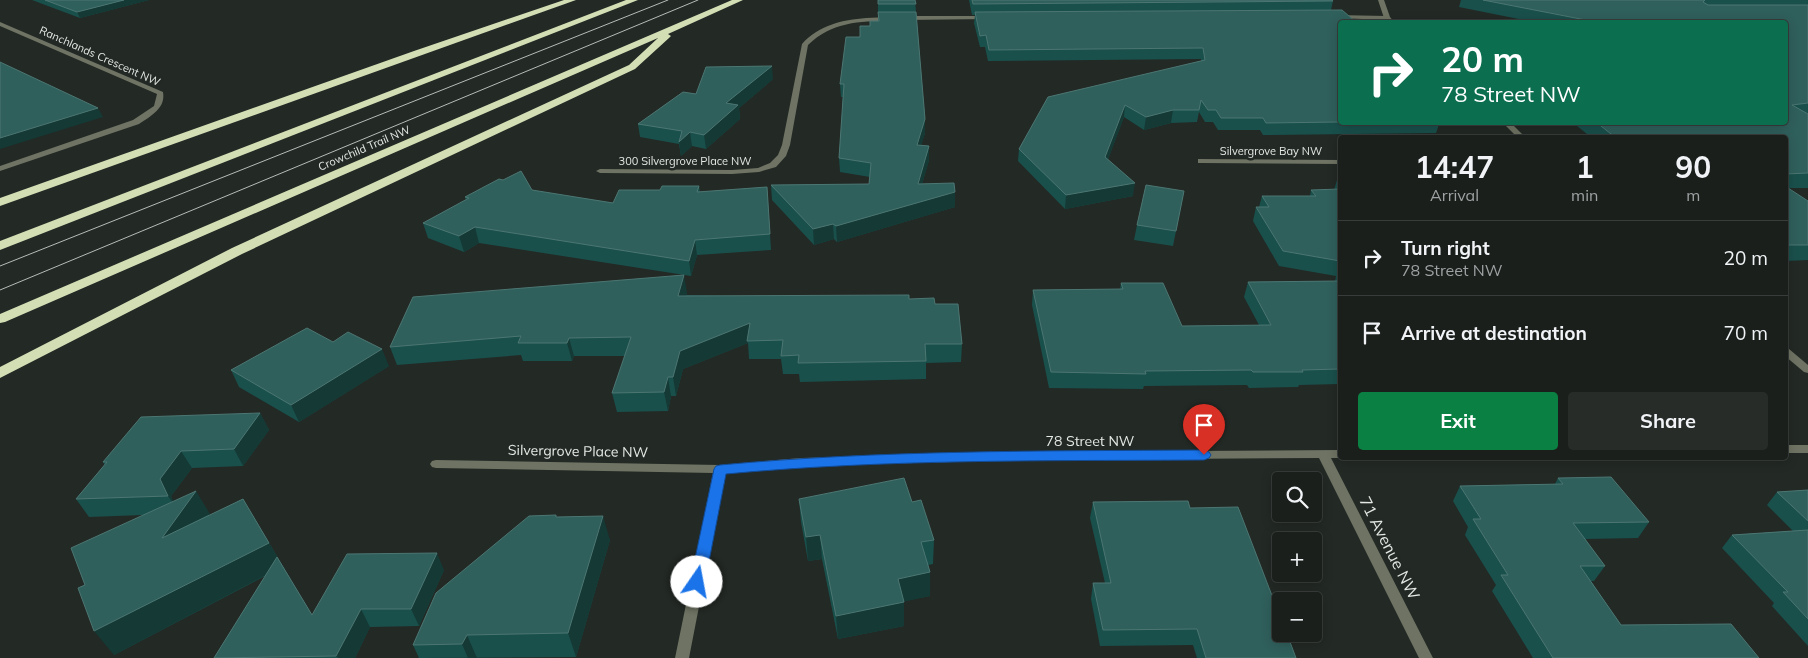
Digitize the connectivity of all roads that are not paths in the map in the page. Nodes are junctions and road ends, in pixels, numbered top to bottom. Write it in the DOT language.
graph roads {
  1 [pos="572,0"];
  2 [pos="634,0"];
  3 [pos="739,0"];
  4 [pos="1381,0"];
  5 [pos="1327,16"];
  6 [pos="998,18"];
  7 [pos="1389,20"];
  8 [pos="0,24"];
  9 [pos="677,27"];
  10 [pos="1508,125"];
  11 [pos="1520,135"];
  12 [pos="1202,162"];
  13 [pos="1338,162"];
  14 [pos="0,168"];
  15 [pos="600,171"];
  16 [pos="0,202"];
  17 [pos="0,246"];
  18 [pos="0,319"];
  19 [pos="1788,354"];
  20 [pos="1808,370"];
  21 [pos="0,373"];
  22 [pos="1808,449"];
  23 [pos="1788,450"];
  24 [pos="1323,454"];
  25 [pos="1338,454"];
  26 [pos="436,464"];
  27 [pos="720,469"];
  28 [pos="682,658"];
  29 [pos="1426,658"];
  1 -- 16 [label="highway"];
  2 -- 17 [label="highway"];
  3 -- 9 [label="highway, Crowchild Trail NW"];
  4 -- 7 [label="street"];
  5 -- 7 [label="street"];
  6 -- 15 [label="street, 300 Silvergrove Place NW"];
  8 -- 14 [label="street, Ranchlands Crescent NW"];
  9 -- 18 [label="highway, Crowchild Trail NW"];
  9 -- 21 [label="highway"];
  10 -- 11 [label="street"];
  12 -- 13 [label="street, Silvergrove Bay NW"];
  19 -- 20 [label="street"];
  22 -- 23 [label="street"];
  24 -- 25 [label="street, 78 Street NW"];
  24 -- 27 [label="street, 78 Street NW"];
  24 -- 29 [label="street, 71 Avenue NW"];
  26 -- 27 [label="street, Silvergrove Place NW"];
  27 -- 28 [label="street"];
}
